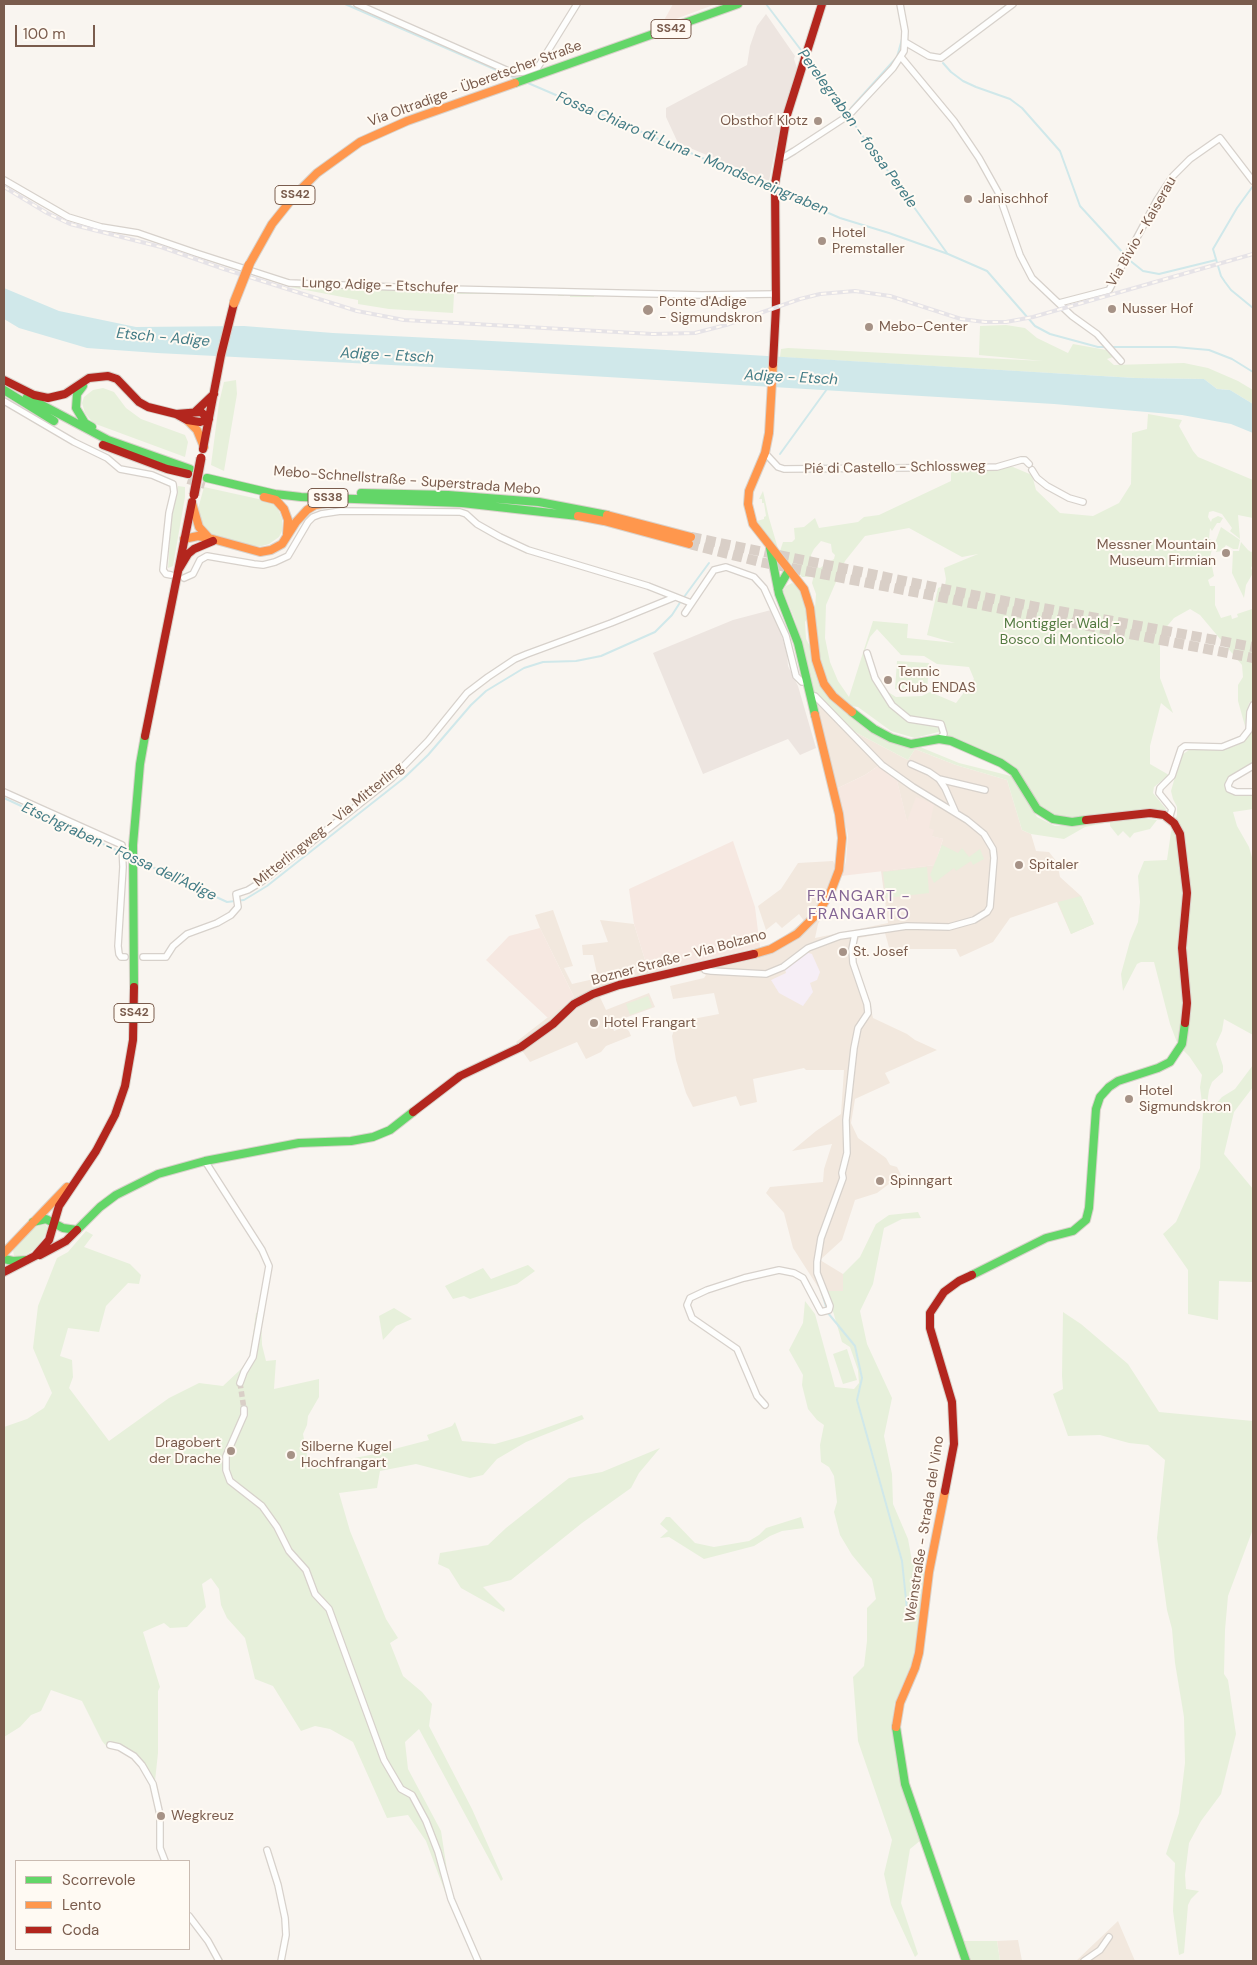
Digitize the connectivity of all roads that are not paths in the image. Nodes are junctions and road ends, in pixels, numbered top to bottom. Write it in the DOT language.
graph roads {
  1 [pos="357,4"];
  2 [pos="577,4"];
  3 [pos="738,4"];
  4 [pos="822,4"];
  5 [pos="900,4"];
  6 [pos="1012,4"];
  7 [pos="905,42"];
  8 [pos="901,57"];
  9 [pos="780,157"];
  10 [pos="4,180"];
  11 [pos="1253,181"];
  12 [pos="776,294"];
  13 [pos="1059,303"];
  14 [pos="1120,361"];
  15 [pos="96,376"];
  16 [pos="4,381"];
  17 [pos="4,390"];
  18 [pos="214,394"];
  19 [pos="4,401"];
  20 [pos="195,412"];
  21 [pos="176,414"];
  22 [pos="209,419"];
  23 [pos="187,420"];
  24 [pos="204,447"];
  25 [pos="765,453"];
  26 [pos="1029,464"];
  27 [pos="1032,470"];
  28 [pos="188,472"];
  29 [pos="206,479"];
  30 [pos="446,489"];
  31 [pos="503,492"];
  32 [pos="367,494"];
  33 [pos="193,499"];
  34 [pos="1083,502"];
  35 [pos="452,504"];
  36 [pos="570,507"];
  37 [pos="286,538"];
  38 [pos="184,539"];
  39 [pos="208,541"];
  40 [pos="769,546"];
  41 [pos="787,567"];
  42 [pos="182,574"];
  43 [pos="171,575"];
  44 [pos="780,576"];
  45 [pos="796,577"];
  46 [pos="677,598"];
  47 [pos="688,602"];
  48 [pos="685,612"];
  49 [pos="867,653"];
  50 [pos="807,681"];
  51 [pos="810,696"];
  52 [pos="1253,705"];
  53 [pos="939,739"];
  54 [pos="911,764"];
  55 [pos="1253,766"];
  56 [pos="939,779"];
  57 [pos="985,790"];
  58 [pos="4,792"];
  59 [pos="1253,792"];
  60 [pos="956,813"];
  61 [pos="1169,819"];
  62 [pos="855,934"];
  63 [pos="125,957"];
  64 [pos="143,957"];
  65 [pos="704,966"];
  66 [pos="205,1161"];
  67 [pos="73,1183"];
  68 [pos="32,1222"];
  69 [pos="55,1224"];
  70 [pos="77,1230"];
  71 [pos="6,1251"];
  72 [pos="32,1257"];
  73 [pos="4,1272"];
  74 [pos="240,1383"];
  75 [pos="765,1405"];
  76 [pos="244,1409"];
  77 [pos="110,1745"];
  78 [pos="267,1850"];
  79 [pos="165,1860"];
  80 [pos="190,1917"];
  81 [pos="1109,1937"];
  82 [pos="219,1961"];
  83 [pos="281,1961"];
  84 [pos="478,1961"];
  85 [pos="966,1961"];
  86 [pos="1084,1961"];
  1 -- 2 [label="street"];
  3 -- 18 [label="main road, Via Oltradige - Überetscher Straße / SS42, bridge"];
  4 -- 9 [label="main road"];
  5 -- 7 [label="street"];
  6 -- 7 [label="street"];
  7 -- 8 [label="street"];
  8 -- 9 [label="street"];
  8 -- 13 [label="street"];
  9 -- 12 [label="main road"];
  10 -- 12 [label="street, Lungo Adige - Etschufer"];
  11 -- 13 [label="street, Via Bivio - Kaiserau"];
  12 -- 25 [label="main road"];
  13 -- 14 [label="street"];
  15 -- 16 [label="main road"];
  15 -- 21 [label="main road"];
  15 -- 28 [label="main road"];
  16 -- 28 [label="main road"];
  17 -- 28 [label="main road"];
  18 -- 20 [label="main road"];
  18 -- 22 [label="main road, SS42"];
  19 -- 43 [label="street"];
  20 -- 21 [label="main road"];
  20 -- 22 [label="main road"];
  21 -- 23 [label="main road"];
  22 -- 23 [label="main road"];
  22 -- 24 [label="main road, SS42"];
  23 -- 24 [label="main road"];
  24 -- 33 [label="main road, SS42, bridge"];
  25 -- 26 [label="street, Pié di Castello - Schlossweg"];
  25 -- 40 [label="main road"];
  27 -- 34 [label="street"];
  29 -- 32 [label="main road, Mebo-Schnellstraße - Superstrada Mebo / SS38"];
  29 -- 35 [label="main road, Mebo-Schnellstraße - Superstrada Mebo / SS38"];
  29 -- 37 [label="main road"];
  30 -- 32 [label="main road"];
  31 -- 36 [label="main road"];
  32 -- 36 [label="main road, Mebo-Schnellstraße - Superstrada Mebo / SS38"];
  33 -- 38 [label="main road, SS42"];
  33 -- 39 [label="main road"];
  35 -- 36 [label="main road, Mebo-Schnellstraße - Superstrada Mebo / SS38"];
  35 -- 37 [label="main road"];
  37 -- 39 [label="main road"];
  38 -- 39 [label="main road"];
  38 -- 42 [label="main road, SS42"];
  39 -- 42 [label="main road"];
  40 -- 41 [label="main road"];
  40 -- 44 [label="main road, Bozner Straße - Via Bolzano"];
  41 -- 44 [label="main road"];
  41 -- 45 [label="main road"];
  42 -- 46 [label="street"];
  42 -- 67 [label="main road, SS42"];
  44 -- 45 [label="main road"];
  44 -- 50 [label="main road, Bozner Straße - Via Bolzano"];
  45 -- 53 [label="main road"];
  46 -- 47 [label="street"];
  46 -- 64 [label="street, Mitterlingweg - Via Mitterling"];
  47 -- 48 [label="street"];
  47 -- 50 [label="street"];
  49 -- 53 [label="street"];
  50 -- 51 [label="main road, Bozner Straße - Via Bolzano"];
  51 -- 60 [label="street"];
  51 -- 65 [label="main road, Bozner Straße - Via Bolzano"];
  52 -- 61 [label="street"];
  53 -- 61 [label="main road"];
  54 -- 56 [label="street"];
  55 -- 59 [label="street"];
  56 -- 57 [label="street"];
  56 -- 60 [label="street"];
  58 -- 63 [label="street"];
  60 -- 62 [label="street"];
  61 -- 85 [label="main road, Weinstraße - Strada del Vino"];
  62 -- 65 [label="street"];
  62 -- 75 [label="street"];
  65 -- 66 [label="main road, Bozner Straße - Via Bolzano"];
  66 -- 70 [label="main road, Bozner Straße - Via Bolzano"];
  66 -- 74 [label="street"];
  67 -- 68 [label="main road, SS42"];
  67 -- 69 [label="main road, SS42"];
  68 -- 69 [label="main road"];
  68 -- 71 [label="main road, SS42"];
  69 -- 70 [label="main road"];
  69 -- 72 [label="main road, SS42"];
  70 -- 72 [label="main road, Bozner Straße - Via Bolzano"];
  71 -- 72 [label="main road"];
  72 -- 73 [label="main road, SS42"];
  76 -- 84 [label="street"];
  77 -- 79 [label="street"];
  78 -- 83 [label="street"];
  80 -- 82 [label="street"];
  81 -- 86 [label="street"];
}
